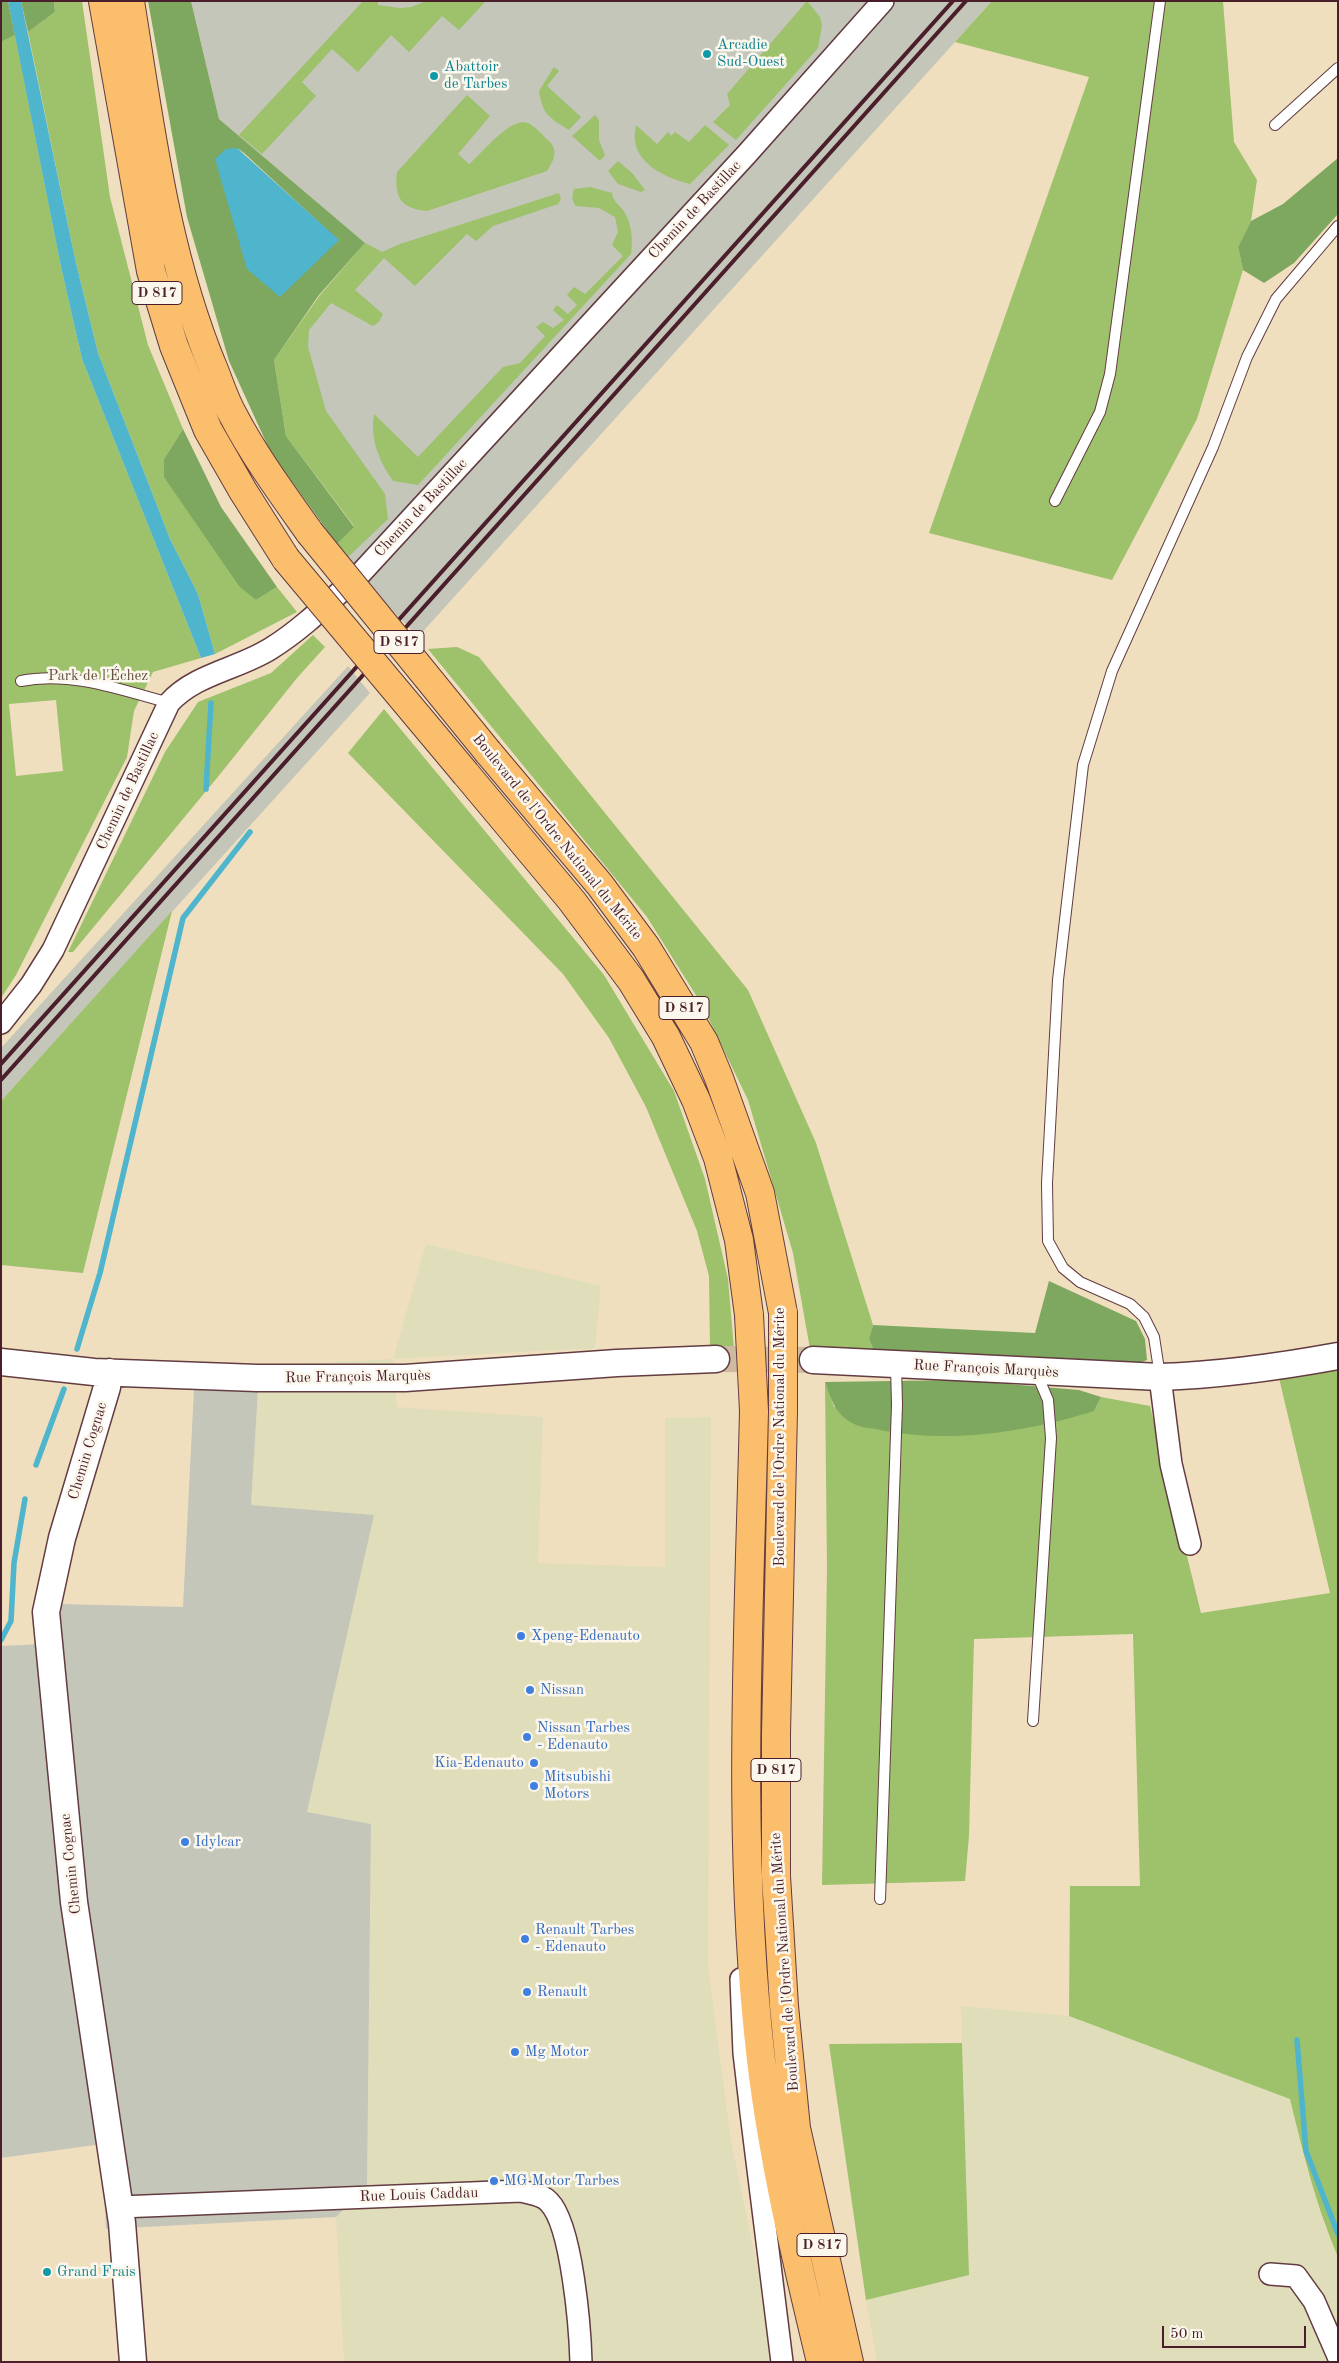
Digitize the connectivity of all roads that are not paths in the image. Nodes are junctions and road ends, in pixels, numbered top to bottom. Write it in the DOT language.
graph roads {
  1 [pos="103,1"];
  2 [pos="130,1"];
  3 [pos="883,1"];
  4 [pos="1160,1"];
  5 [pos="1338,68"];
  6 [pos="1275,126"];
  7 [pos="1338,226"];
  8 [pos="1055,501"];
  9 [pos="21,681"];
  10 [pos="169,703"];
  11 [pos="1,1023"];
  12 [pos="1338,1356"];
  13 [pos="716,1359"];
  14 [pos="813,1360"];
  15 [pos="1,1362"];
  16 [pos="896,1364"];
  17 [pos="1036,1371"];
  18 [pos="110,1372"];
  19 [pos="1160,1376"];
  20 [pos="1190,1544"];
  21 [pos="1033,1721"];
  22 [pos="748,1874"];
  23 [pos="880,1900"];
  24 [pos="120,2207"];
  25 [pos="1270,2274"];
  26 [pos="1338,2356"];
  27 [pos="133,2362"];
  28 [pos="581,2362"];
  29 [pos="782,2362"];
  30 [pos="821,2362"];
  31 [pos="849,2362"];
  1 -- 22 [label="main road, Boulevard de l'Ordre National du Mérite / D 817, bridge"];
  2 -- 31 [label="main road, Boulevard de l'Ordre National du Mérite / D 817, bridge"];
  3 -- 10 [label="street, Chemin de Bastillac"];
  4 -- 8 [label="lane"];
  5 -- 6 [label="lane"];
  7 -- 19 [label="lane"];
  9 -- 10 [label="lane"];
  10 -- 11 [label="street, Chemin de Bastillac"];
  12 -- 19 [label="street, Rue François Marquès"];
  13 -- 18 [label="street, Rue François Marquès"];
  14 -- 16 [label="street, Rue François Marquès"];
  15 -- 18 [label="street, Rue François Marquès"];
  16 -- 17 [label="street, Rue François Marquès"];
  16 -- 23 [label="lane"];
  17 -- 19 [label="street, Rue François Marquès"];
  17 -- 21 [label="lane"];
  18 -- 24 [label="street, Chemin Cognac"];
  19 -- 20 [label="street"];
  22 -- 29 [label="street"];
  22 -- 30 [label="main road, Boulevard de l'Ordre National du Mérite / D 817"];
  24 -- 27 [label="street, Chemin Cognac"];
  24 -- 28 [label="street, Rue Louis Caddau"];
  25 -- 26 [label="street"];
}
